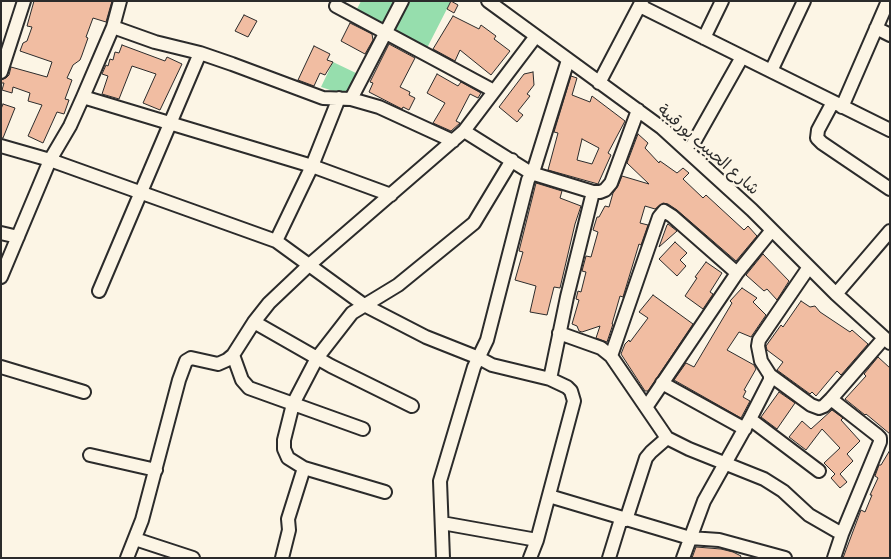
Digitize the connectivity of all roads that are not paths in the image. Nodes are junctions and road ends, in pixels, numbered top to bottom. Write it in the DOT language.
graph roads {
  1 [pos="24,1"];
  2 [pos="120,1"];
  3 [pos="402,1"];
  4 [pos="488,1"];
  5 [pos="722,1"];
  6 [pos="804,1"];
  7 [pos="888,1"];
  8 [pos="641,4"];
  9 [pos="336,6"];
  10 [pos="113,27"];
  11 [pos="876,28"];
  12 [pos="386,33"];
  13 [pos="890,35"];
  14 [pos="536,36"];
  15 [pos="704,38"];
  16 [pos="200,53"];
  17 [pos="742,57"];
  18 [pos="568,60"];
  19 [pos="771,71"];
  20 [pos="1,72"];
  21 [pos="599,82"];
  22 [pos="494,90"];
  23 [pos="83,97"];
  24 [pos="345,98"];
  25 [pos="837,104"];
  26 [pos="638,110"];
  27 [pos="169,124"];
  28 [pos="890,130"];
  29 [pos="464,131"];
  30 [pos="453,141"];
  31 [pos="1,146"];
  32 [pos="689,151"];
  33 [pos="50,160"];
  34 [pos="512,160"];
  35 [pos="312,166"];
  36 [pos="531,173"];
  37 [pos="890,189"];
  38 [pos="593,192"];
  39 [pos="140,194"];
  40 [pos="391,195"];
  41 [pos="772,230"];
  42 [pos="890,231"];
  43 [pos="1,232"];
  44 [pos="18,238"];
  45 [pos="276,241"];
  46 [pos="308,266"];
  47 [pos="809,267"];
  48 [pos="737,272"];
  49 [pos="1,277"];
  50 [pos="100,291"];
  51 [pos="836,294"];
  52 [pos="364,305"];
  53 [pos="254,322"];
  54 [pos="559,333"];
  55 [pos="887,340"];
  56 [pos="233,355"];
  57 [pos="611,356"];
  58 [pos="316,358"];
  59 [pos="479,358"];
  60 [pos="1,368"];
  61 [pos="770,376"];
  62 [pos="550,379"];
  63 [pos="662,383"];
  64 [pos="84,392"];
  65 [pos="831,399"];
  66 [pos="293,404"];
  67 [pos="412,406"];
  68 [pos="647,406"];
  69 [pos="747,424"];
  70 [pos="363,429"];
  71 [pos="667,438"];
  72 [pos="90,455"];
  73 [pos="725,462"];
  74 [pos="304,468"];
  75 [pos="156,470"];
  76 [pos="820,471"];
  77 [pos="385,492"];
  78 [pos="549,496"];
  79 [pos="624,520"];
  80 [pos="442,523"];
  81 [pos="842,534"];
  82 [pos="690,538"];
  83 [pos="134,539"];
  84 [pos="537,540"];
  85 [pos="127,558"];
  86 [pos="193,558"];
  87 [pos="282,558"];
  88 [pos="444,558"];
  89 [pos="530,558"];
  90 [pos="609,558"];
  91 [pos="683,558"];
  92 [pos="786,558"];
  93 [pos="834,558"];
  1 -- 20 [label="street"];
  2 -- 10 [label="street"];
  3 -- 12 [label="street"];
  4 -- 14 [label="street, شارع الحبيب بورقيبة"];
  5 -- 15 [label="street"];
  6 -- 19 [label="street"];
  7 -- 11 [label="street"];
  8 -- 15 [label="street"];
  8 -- 21 [label="street"];
  9 -- 12 [label="street"];
  10 -- 16 [label="street"];
  10 -- 23 [label="street"];
  11 -- 13 [label="street"];
  11 -- 25 [label="street"];
  12 -- 22 [label="street"];
  12 -- 24 [label="street"];
  14 -- 18 [label="street, شارع الحبيب بورقيبة"];
  14 -- 22 [label="street"];
  15 -- 17 [label="street"];
  16 -- 24 [label="street"];
  16 -- 27 [label="street"];
  17 -- 19 [label="street"];
  17 -- 32 [label="street"];
  18 -- 21 [label="street, شارع الحبيب بورقيبة"];
  18 -- 36 [label="street"];
  19 -- 25 [label="street"];
  21 -- 26 [label="street, شارع الحبيب بورقيبة"];
  22 -- 29 [label="street"];
  23 -- 27 [label="street"];
  23 -- 33 [label="street"];
  24 -- 30 [label="street"];
  24 -- 35 [label="street"];
  25 -- 28 [label="street"];
  25 -- 37 [label="street"];
  26 -- 32 [label="street, شارع الحبيب بورقيبة"];
  26 -- 38 [label="street"];
  27 -- 35 [label="street"];
  27 -- 39 [label="street"];
  29 -- 30 [label="street"];
  29 -- 34 [label="street"];
  30 -- 40 [label="street"];
  31 -- 33 [label="street"];
  32 -- 41 [label="street, شارع الحبيب بورقيبة"];
  33 -- 39 [label="street"];
  33 -- 44 [label="street"];
  34 -- 36 [label="street"];
  34 -- 52 [label="street"];
  35 -- 40 [label="street"];
  35 -- 45 [label="street"];
  36 -- 38 [label="street"];
  36 -- 59 [label="street"];
  38 -- 54 [label="street"];
  39 -- 45 [label="street"];
  39 -- 50 [label="street"];
  40 -- 46 [label="street"];
  41 -- 47 [label="street, شارع الحبيب بورقيبة"];
  41 -- 48 [label="street"];
  42 -- 51 [label="street"];
  43 -- 44 [label="street"];
  44 -- 49 [label="street"];
  45 -- 46 [label="street"];
  46 -- 52 [label="street"];
  46 -- 53 [label="street"];
  47 -- 51 [label="street, شارع الحبيب بورقيبة"];
  47 -- 61 [label="street"];
  48 -- 57 [label="street"];
  48 -- 63 [label="street"];
  51 -- 55 [label="street, شارع الحبيب بورقيبة"];
  52 -- 58 [label="street"];
  52 -- 59 [label="street"];
  53 -- 56 [label="street"];
  53 -- 58 [label="street"];
  54 -- 57 [label="street"];
  54 -- 62 [label="street"];
  55 -- 65 [label="street"];
  56 -- 66 [label="street"];
  56 -- 75 [label="street"];
  57 -- 68 [label="street"];
  58 -- 66 [label="street"];
  58 -- 67 [label="street"];
  59 -- 62 [label="street"];
  59 -- 80 [label="street"];
  60 -- 64 [label="street"];
  61 -- 65 [label="street"];
  61 -- 69 [label="street"];
  62 -- 78 [label="street"];
  63 -- 68 [label="street"];
  63 -- 69 [label="street"];
  65 -- 81 [label="street"];
  66 -- 70 [label="street"];
  66 -- 74 [label="street"];
  68 -- 71 [label="street"];
  69 -- 73 [label="street"];
  69 -- 76 [label="street"];
  71 -- 73 [label="street"];
  71 -- 79 [label="street"];
  72 -- 75 [label="street"];
  73 -- 81 [label="street"];
  73 -- 82 [label="street"];
  74 -- 77 [label="street"];
  74 -- 87 [label="street"];
  75 -- 83 [label="street"];
  78 -- 79 [label="street"];
  78 -- 84 [label="street"];
  79 -- 82 [label="street"];
  79 -- 90 [label="street"];
  80 -- 84 [label="street"];
  80 -- 88 [label="street"];
  81 -- 93 [label="street"];
  82 -- 91 [label="street"];
  82 -- 92 [label="street"];
  83 -- 85 [label="street"];
  83 -- 86 [label="street"];
  84 -- 89 [label="street"];
}
